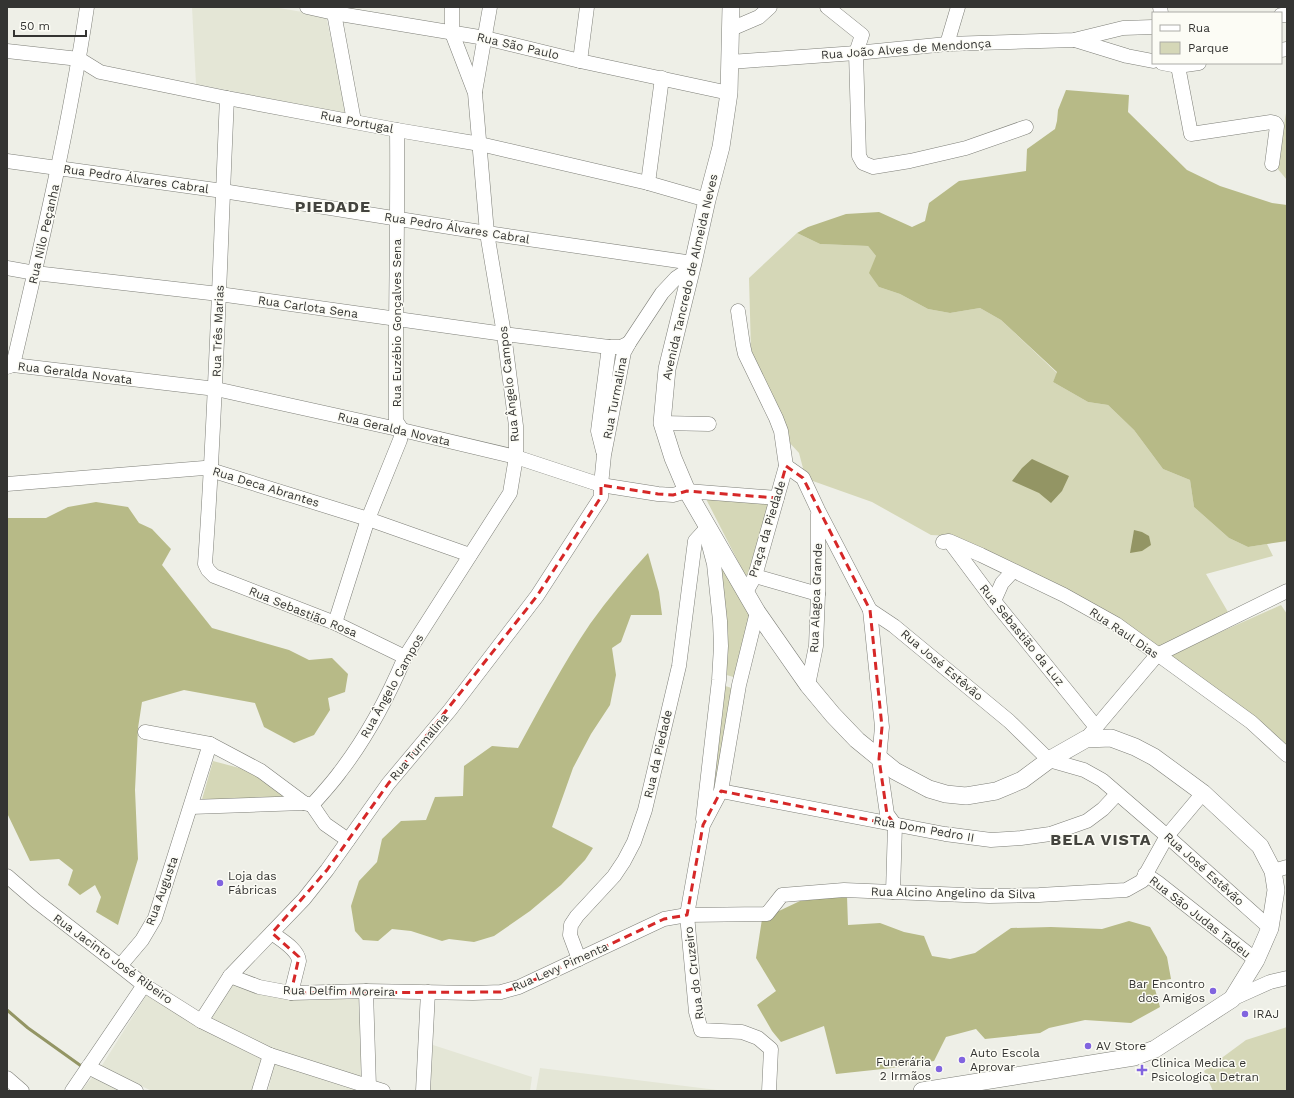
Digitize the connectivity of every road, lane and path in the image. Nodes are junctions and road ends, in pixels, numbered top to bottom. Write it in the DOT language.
graph roads {
  1 [pos="87,7"];
  2 [pos="307,7"];
  3 [pos="452,7"];
  4 [pos="490,7"];
  5 [pos="586,7"];
  6 [pos="770,7"];
  7 [pos="827,7"];
  8 [pos="958,7"];
  9 [pos="333,10"];
  10 [pos="729,16"];
  11 [pos="1152,27"];
  12 [pos="452,33"];
  13 [pos="484,38"];
  14 [pos="1074,40"];
  15 [pos="947,44"];
  16 [pos="7,51"];
  17 [pos="856,53"];
  18 [pos="79,59"];
  19 [pos="580,61"];
  20 [pos="1152,61"];
  21 [pos="730,62"];
  22 [pos="1167,64"];
  23 [pos="1192,64"];
  24 [pos="1178,66"];
  25 [pos="662,78"];
  26 [pos="475,93"];
  27 [pos="729,93"];
  28 [pos="227,98"];
  29 [pos="354,121"];
  30 [pos="1026,126"];
  31 [pos="397,130"];
  32 [pos="480,144"];
  33 [pos="7,161"];
  34 [pos="1272,164"];
  35 [pos="59,168"];
  36 [pos="648,183"];
  37 [pos="223,191"];
  38 [pos="707,200"];
  39 [pos="398,219"];
  40 [pos="487,233"];
  41 [pos="692,265"];
  42 [pos="7,268"];
  43 [pos="35,273"];
  44 [pos="218,294"];
  45 [pos="738,311"];
  46 [pos="395,319"];
  47 [pos="504,334"];
  48 [pos="609,347"];
  49 [pos="626,347"];
  50 [pos="10,366"];
  51 [pos="216,389"];
  52 [pos="662,423"];
  53 [pos="709,424"];
  54 [pos="402,430"];
  55 [pos="604,455"];
  56 [pos="516,457"];
  57 [pos="786,466"];
  58 [pos="212,470"];
  59 [pos="7,484"];
  60 [pos="601,485"];
  61 [pos="688,491"];
  62 [pos="777,498"];
  63 [pos="818,510"];
  64 [pos="368,519"];
  65 [pos="704,524"];
  66 [pos="946,542"];
  67 [pos="470,555"];
  68 [pos="981,555"];
  69 [pos="205,564"];
  70 [pos="969,568"];
  71 [pos="1013,571"];
  72 [pos="755,576"];
  73 [pos="1287,591"];
  74 [pos="746,592"];
  75 [pos="818,594"];
  76 [pos="994,601"];
  77 [pos="870,610"];
  78 [pos="757,612"];
  79 [pos="335,623"];
  80 [pos="1157,655"];
  81 [pos="405,657"];
  82 [pos="718,680"];
  83 [pos="808,684"];
  84 [pos="739,685"];
  85 [pos="145,732"];
  86 [pos="1091,733"];
  87 [pos="210,744"];
  88 [pos="1287,755"];
  89 [pos="879,759"];
  90 [pos="1049,760"];
  91 [pos="721,791"];
  92 [pos="1203,793"];
  93 [pos="1118,794"];
  94 [pos="308,804"];
  95 [pos="191,807"];
  96 [pos="703,825"];
  97 [pos="895,825"];
  98 [pos="1167,836"];
  99 [pos="348,840"];
  100 [pos="1280,869"];
  101 [pos="1145,874"];
  102 [pos="7,876"];
  103 [pos="893,892"];
  104 [pos="687,915"];
  105 [pos="1270,928"];
  106 [pos="272,933"];
  107 [pos="579,960"];
  108 [pos="1256,960"];
  109 [pos="120,966"];
  110 [pos="230,976"];
  111 [pos="1287,978"];
  112 [pos="144,985"];
  113 [pos="366,992"];
  114 [pos="428,992"];
  115 [pos="291,993"];
  116 [pos="1232,999"];
  117 [pos="200,1021"];
  118 [pos="270,1055"];
  119 [pos="88,1067"];
  120 [pos="369,1087"];
  121 [pos="72,1091"];
  122 [pos="136,1091"];
  123 [pos="259,1091"];
  124 [pos="383,1091"];
  125 [pos="423,1091"];
  126 [pos="769,1091"];
  127 [pos="922,1091"];
  1 -- 18 [label="street, Rua Nilo Peçanha"];
  2 -- 9 [label="street, Rua São Paulo"];
  3 -- 12 [label="street, Rua Ângelo Campos"];
  4 -- 13 [label="street"];
  5 -- 19 [label="street"];
  6 -- 10 [label="street"];
  7 -- 17 [label="street"];
  8 -- 15 [label="street"];
  9 -- 12 [label="street, Rua São Paulo"];
  9 -- 29 [label="street"];
  10 -- 21 [label="main road, Avenida Tancredo de Almeida Neves"];
  11 -- 14 [label="street, Rua João Alves de Mendonça"];
  12 -- 13 [label="street, Rua São Paulo"];
  12 -- 26 [label="street, Rua Ângelo Campos"];
  13 -- 19 [label="street, Rua São Paulo"];
  13 -- 26 [label="street"];
  14 -- 15 [label="street, Rua João Alves de Mendonça"];
  14 -- 20 [label="street"];
  15 -- 17 [label="street, Rua João Alves de Mendonça"];
  16 -- 18 [label="street, Rua Portugal"];
  17 -- 21 [label="street, Rua João Alves de Mendonça"];
  17 -- 30 [label="street"];
  18 -- 28 [label="street, Rua Portugal"];
  18 -- 35 [label="street, Rua Nilo Peçanha"];
  19 -- 25 [label="street, Rua São Paulo"];
  21 -- 27 [label="main road, Avenida Tancredo de Almeida Neves"];
  22 -- 24 [label="street"];
  23 -- 24 [label="street"];
  24 -- 34 [label="street"];
  25 -- 27 [label="street, Rua São Paulo"];
  25 -- 36 [label="street"];
  26 -- 32 [label="street, Rua Ângelo Campos"];
  27 -- 38 [label="main road, Avenida Tancredo de Almeida Neves"];
  28 -- 29 [label="street, Rua Portugal"];
  28 -- 37 [label="street, Rua Três Marias"];
  29 -- 31 [label="street, Rua Portugal"];
  31 -- 32 [label="street, Rua Portugal"];
  31 -- 39 [label="street, Rua Euzébio Gonçalves Sena"];
  32 -- 36 [label="street, Rua Portugal"];
  32 -- 40 [label="street, Rua Ângelo Campos"];
  33 -- 35 [label="street, Rua Pedro Álvares Cabral"];
  35 -- 37 [label="street, Rua Pedro Álvares Cabral"];
  35 -- 43 [label="street, Rua Nilo Peçanha"];
  36 -- 38 [label="street, Rua Portugal"];
  37 -- 39 [label="street, Rua Pedro Álvares Cabral"];
  37 -- 44 [label="street, Rua Três Marias"];
  38 -- 41 [label="main road, Avenida Tancredo de Almeida Neves"];
  39 -- 40 [label="street, Rua Pedro Álvares Cabral"];
  39 -- 46 [label="street, Rua Euzébio Gonçalves Sena"];
  40 -- 41 [label="street, Rua Pedro Álvares Cabral"];
  40 -- 47 [label="street, Rua Ângelo Campos"];
  41 -- 49 [label="street, Rua Turmalina"];
  41 -- 52 [label="main road, Avenida Tancredo de Almeida Neves"];
  42 -- 43 [label="street, Rua Carlota Sena"];
  43 -- 44 [label="street, Rua Carlota Sena"];
  43 -- 50 [label="street, Rua Nilo Peçanha"];
  44 -- 46 [label="street, Rua Carlota Sena"];
  44 -- 51 [label="street, Rua Três Marias"];
  45 -- 57 [label="street"];
  46 -- 47 [label="street, Rua Carlota Sena"];
  46 -- 54 [label="street, Rua Euzébio Gonçalves Sena"];
  47 -- 48 [label="street, Rua Carlota Sena"];
  47 -- 56 [label="street, Rua Ângelo Campos"];
  48 -- 49 [label="street, Rua Turmalina"];
  48 -- 55 [label="street, Rua Turmalina"];
  49 -- 55 [label="street, Rua Turmalina"];
  50 -- 51 [label="street, Rua Geralda Novata"];
  51 -- 54 [label="street, Rua Geralda Novata"];
  51 -- 58 [label="street, Rua Três Marias"];
  52 -- 53 [label="street"];
  52 -- 61 [label="main road, Avenida Tancredo de Almeida Neves"];
  54 -- 56 [label="street, Rua Geralda Novata"];
  54 -- 64 [label="street"];
  55 -- 60 [label="street, Rua Turmalina"];
  56 -- 60 [label="street, Rua Geralda Novata"];
  56 -- 67 [label="street, Rua Ângelo Campos"];
  57 -- 62 [label="street, Praça da Piedade"];
  57 -- 63 [label="street, Rua José Estêvão"];
  58 -- 59 [label="street, Rua Deca Abrantes"];
  58 -- 64 [label="street, Rua Deca Abrantes"];
  58 -- 69 [label="street, Rua Três Marias"];
  60 -- 61 [label="street, Rua Geralda Novata"];
  60 -- 99 [label="street, Rua Turmalina"];
  61 -- 62 [label="street, Rua Geralda Novata"];
  61 -- 65 [label="main road, Avenida Tancredo de Almeida Neves"];
  62 -- 72 [label="street, Praça da Piedade"];
  63 -- 75 [label="street, Rua Alagoa Grande"];
  63 -- 77 [label="street, Rua José Estêvão"];
  64 -- 67 [label="street, Rua Deca Abrantes"];
  64 -- 79 [label="street"];
  65 -- 74 [label="main road, Avenida Tancredo de Almeida Neves"];
  65 -- 82 [label="street, Rua do Cruzeiro"];
  65 -- 107 [label="street, Rua da Piedade"];
  66 -- 68 [label="street, Rua Raul Dias"];
  66 -- 70 [label="street, Rua Sebastião da Luz"];
  67 -- 81 [label="street, Rua Ângelo Campos"];
  68 -- 70 [label="street"];
  68 -- 71 [label="street, Rua Raul Dias"];
  69 -- 79 [label="street, Rua Sebastião Rosa"];
  70 -- 76 [label="street, Rua Sebastião da Luz"];
  71 -- 76 [label="street"];
  71 -- 80 [label="street, Rua Raul Dias"];
  72 -- 74 [label="street, Praça da Piedade"];
  72 -- 75 [label="street"];
  73 -- 80 [label="street"];
  74 -- 78 [label="main road, Avenida Tancredo de Almeida Neves"];
  75 -- 83 [label="street, Rua Alagoa Grande"];
  76 -- 86 [label="street, Rua Sebastião da Luz"];
  77 -- 89 [label="street"];
  77 -- 90 [label="street, Rua José Estêvão"];
  78 -- 83 [label="main road, Avenida Tancredo de Almeida Neves"];
  78 -- 84 [label="street, Rua do Cruzeiro"];
  79 -- 81 [label="street, Rua Sebastião Rosa"];
  80 -- 86 [label="street"];
  80 -- 88 [label="street, Rua Raul Dias"];
  81 -- 94 [label="street, Rua Ângelo Campos"];
  82 -- 84 [label="street"];
  82 -- 96 [label="street, Rua do Cruzeiro"];
  83 -- 89 [label="main road, Avenida Tancredo de Almeida Neves"];
  84 -- 91 [label="street, Rua do Cruzeiro"];
  85 -- 87 [label="street"];
  86 -- 90 [label="main road, Avenida Tancredo de Almeida Neves"];
  86 -- 92 [label="main road, Avenida Tancredo de Almeida Neves"];
  87 -- 94 [label="street"];
  87 -- 95 [label="street, Rua Augusta"];
  89 -- 90 [label="main road, Avenida Tancredo de Almeida Neves"];
  89 -- 97 [label="street"];
  90 -- 93 [label="street, Rua José Estêvão"];
  91 -- 96 [label="street, Rua do Cruzeiro"];
  91 -- 97 [label="street, Rua Dom Pedro II"];
  92 -- 98 [label="street, Rua Alcino Angelino da Silva"];
  92 -- 100 [label="main road, Avenida Tancredo de Almeida Neves"];
  93 -- 97 [label="street, Rua Dom Pedro II"];
  93 -- 98 [label="street, Rua José Estêvão"];
  94 -- 95 [label="street"];
  94 -- 99 [label="street"];
  95 -- 109 [label="street, Rua Augusta"];
  96 -- 104 [label="street, Rua do Cruzeiro"];
  97 -- 103 [label="street"];
  98 -- 101 [label="street, Rua Alcino Angelino da Silva"];
  98 -- 105 [label="street, Rua José Estêvão"];
  99 -- 106 [label="street, Rua Turmalina"];
  100 -- 105 [label="main road, Avenida Tancredo de Almeida Neves"];
  101 -- 103 [label="street, Rua Alcino Angelino da Silva"];
  101 -- 108 [label="street, Rua São Judas Tadeu"];
  102 -- 109 [label="street, Rua Jacinto José Ribeiro"];
  103 -- 104 [label="street, Rua Alcino Angelino da Silva"];
  104 -- 107 [label="street, Rua Levy Pimenta"];
  104 -- 126 [label="street, Rua do Cruzeiro"];
  105 -- 108 [label="main road, Avenida Tancredo de Almeida Neves"];
  106 -- 110 [label="street, Rua Turmalina"];
  106 -- 115 [label="street"];
  107 -- 114 [label="street, Rua Levy Pimenta"];
  108 -- 116 [label="main road, Avenida Tancredo de Almeida Neves"];
  109 -- 112 [label="street, Rua Jacinto José Ribeiro"];
  110 -- 115 [label="street, Rua Delfim Moreira"];
  110 -- 117 [label="street, Rua Turmalina"];
  111 -- 116 [label="street"];
  112 -- 117 [label="street, Rua Jacinto José Ribeiro"];
  112 -- 119 [label="street"];
  113 -- 114 [label="street, Rua Delfim Moreira"];
  113 -- 115 [label="street, Rua Delfim Moreira"];
  113 -- 120 [label="street"];
  114 -- 125 [label="street"];
  116 -- 127 [label="main road"];
  117 -- 118 [label="street, Rua Jacinto José Ribeiro"];
  118 -- 120 [label="street, Rua Jacinto José Ribeiro"];
  118 -- 123 [label="street"];
  119 -- 121 [label="street"];
  119 -- 122 [label="street"];
  120 -- 124 [label="street, Rua Jacinto José Ribeiro"];
}
